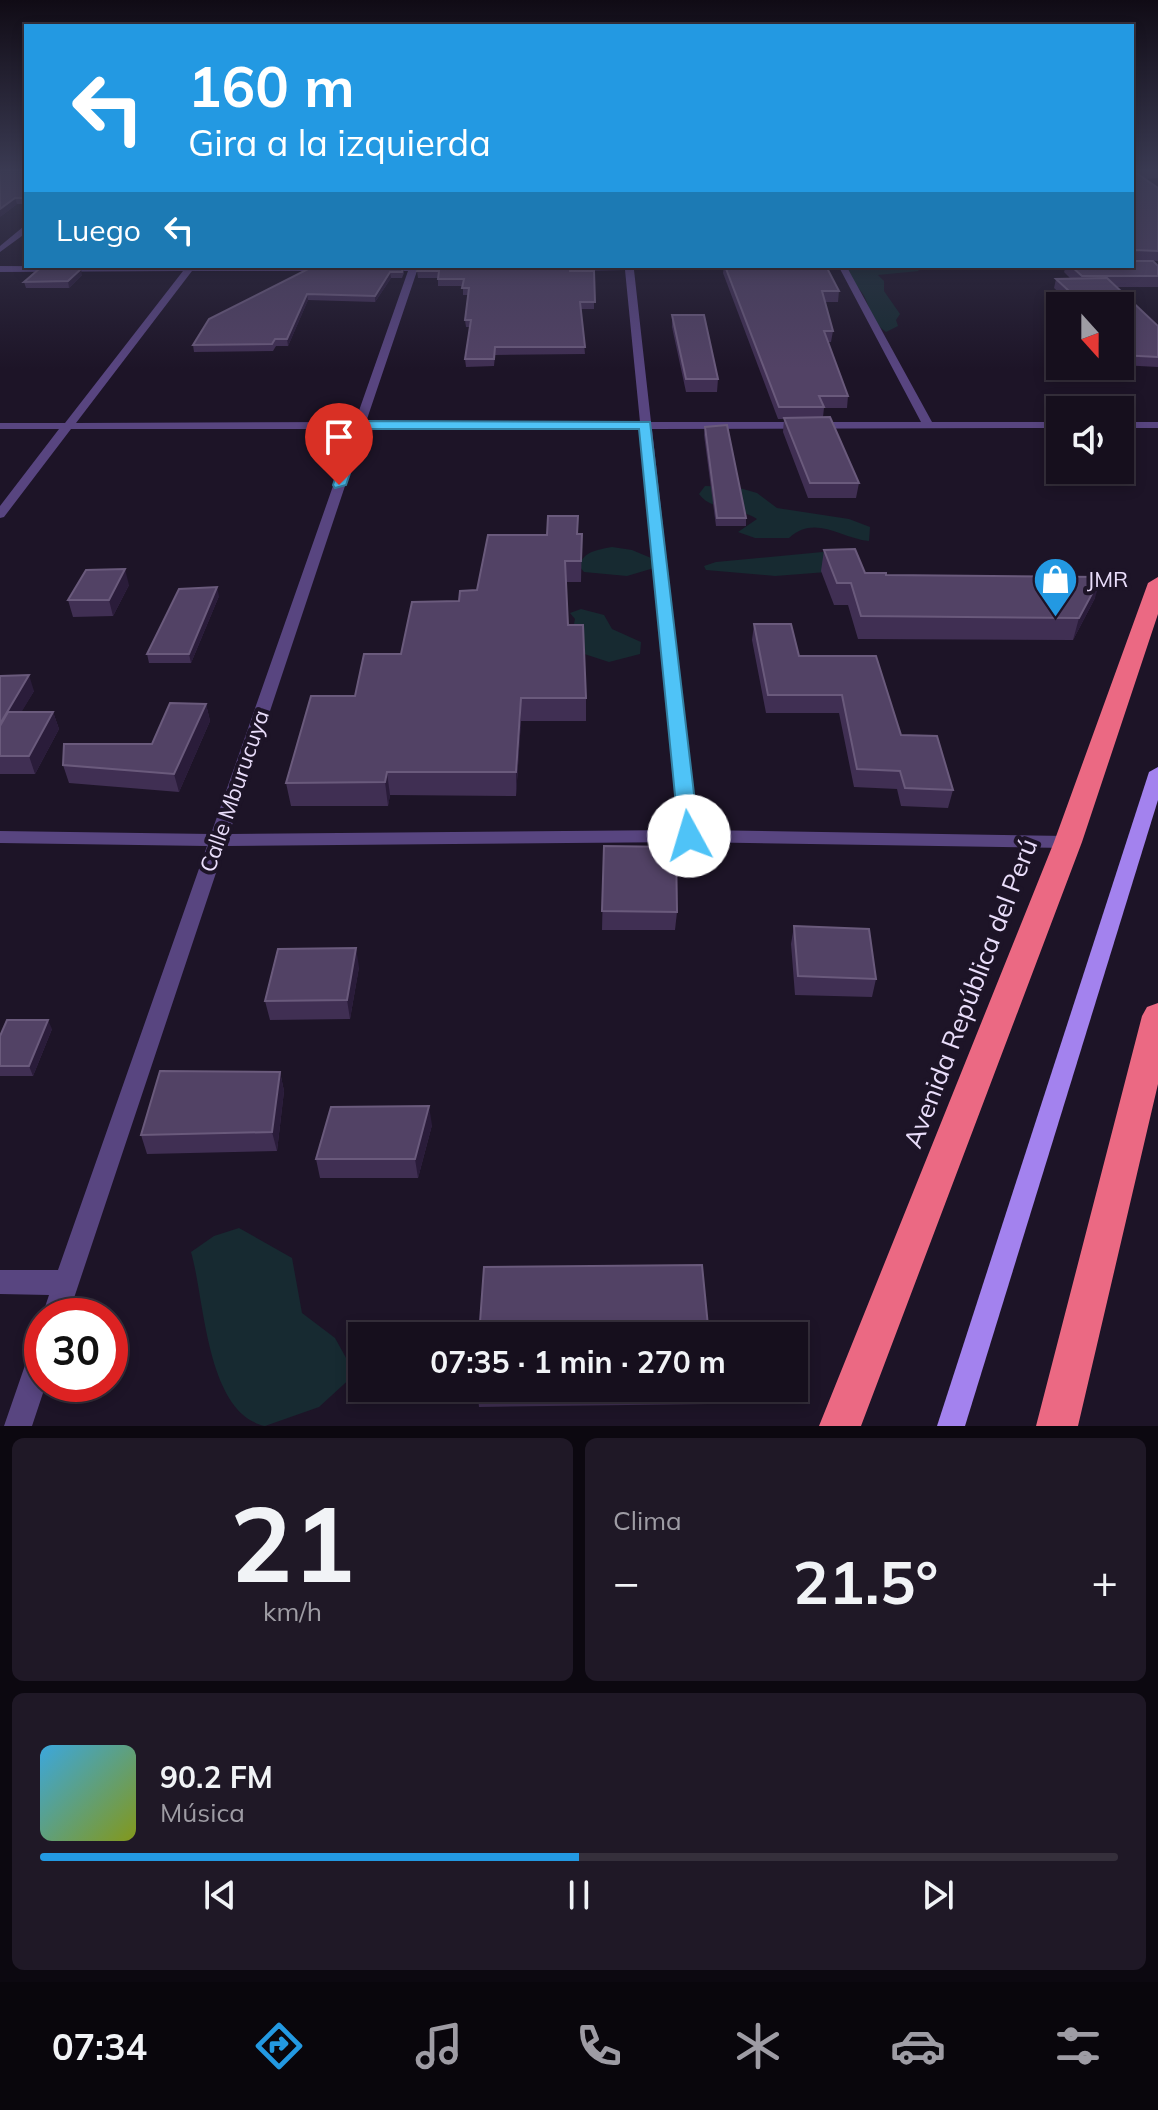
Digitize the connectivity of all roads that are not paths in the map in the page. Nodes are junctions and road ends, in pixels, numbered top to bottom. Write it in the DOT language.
graph roads {
  1 [pos="17,237"];
  2 [pos="0,250"];
  3 [pos="95,268"];
  4 [pos="189,268"];
  5 [pos="414,268"];
  6 [pos="629,268"];
  7 [pos="843,268"];
  8 [pos="0,269"];
  9 [pos="360,425"];
  10 [pos="645,425"];
  11 [pos="928,425"];
  12 [pos="1046,425"];
  13 [pos="1134,425"];
  14 [pos="1158,425"];
  15 [pos="0,426"];
  16 [pos="68,426"];
  17 [pos="0,514"];
  18 [pos="1158,583"];
  19 [pos="1158,772"];
  20 [pos="689,836"];
  21 [pos="0,837"];
  22 [pos="218,840"];
  23 [pos="1068,842"];
  24 [pos="1158,1016"];
  25 [pos="0,1282"];
  26 [pos="66,1283"];
  27 [pos="61,1298"];
  28 [pos="26,1402"];
  29 [pos="18,1426"];
  30 [pos="840,1426"];
  31 [pos="951,1426"];
  32 [pos="1057,1426"];
  1 -- 2 [label="street"];
  3 -- 8 [label="street"];
  4 -- 16 [label="street"];
  5 -- 9 [label="street, Calle Mburucuya"];
  6 -- 10 [label="street"];
  7 -- 11 [label="street"];
  9 -- 10 [label="street"];
  9 -- 16 [label="street"];
  9 -- 22 [label="street, Calle Mburucuya"];
  10 -- 11 [label="street"];
  10 -- 20 [label="street"];
  11 -- 12 [label="street"];
  13 -- 14 [label="street"];
  15 -- 16 [label="street"];
  16 -- 17 [label="street"];
  18 -- 23 [label="highway, Avenida República del Perú"];
  19 -- 31 [label="street"];
  20 -- 22 [label="street"];
  20 -- 23 [label="street"];
  21 -- 22 [label="street"];
  22 -- 26 [label="street, Calle Mburucuya"];
  23 -- 30 [label="highway, Avenida República del Perú"];
  24 -- 32 [label="highway"];
  25 -- 26 [label="street"];
  26 -- 27 [label="street, Calle Mburucuya"];
  28 -- 29 [label="street"];
}
